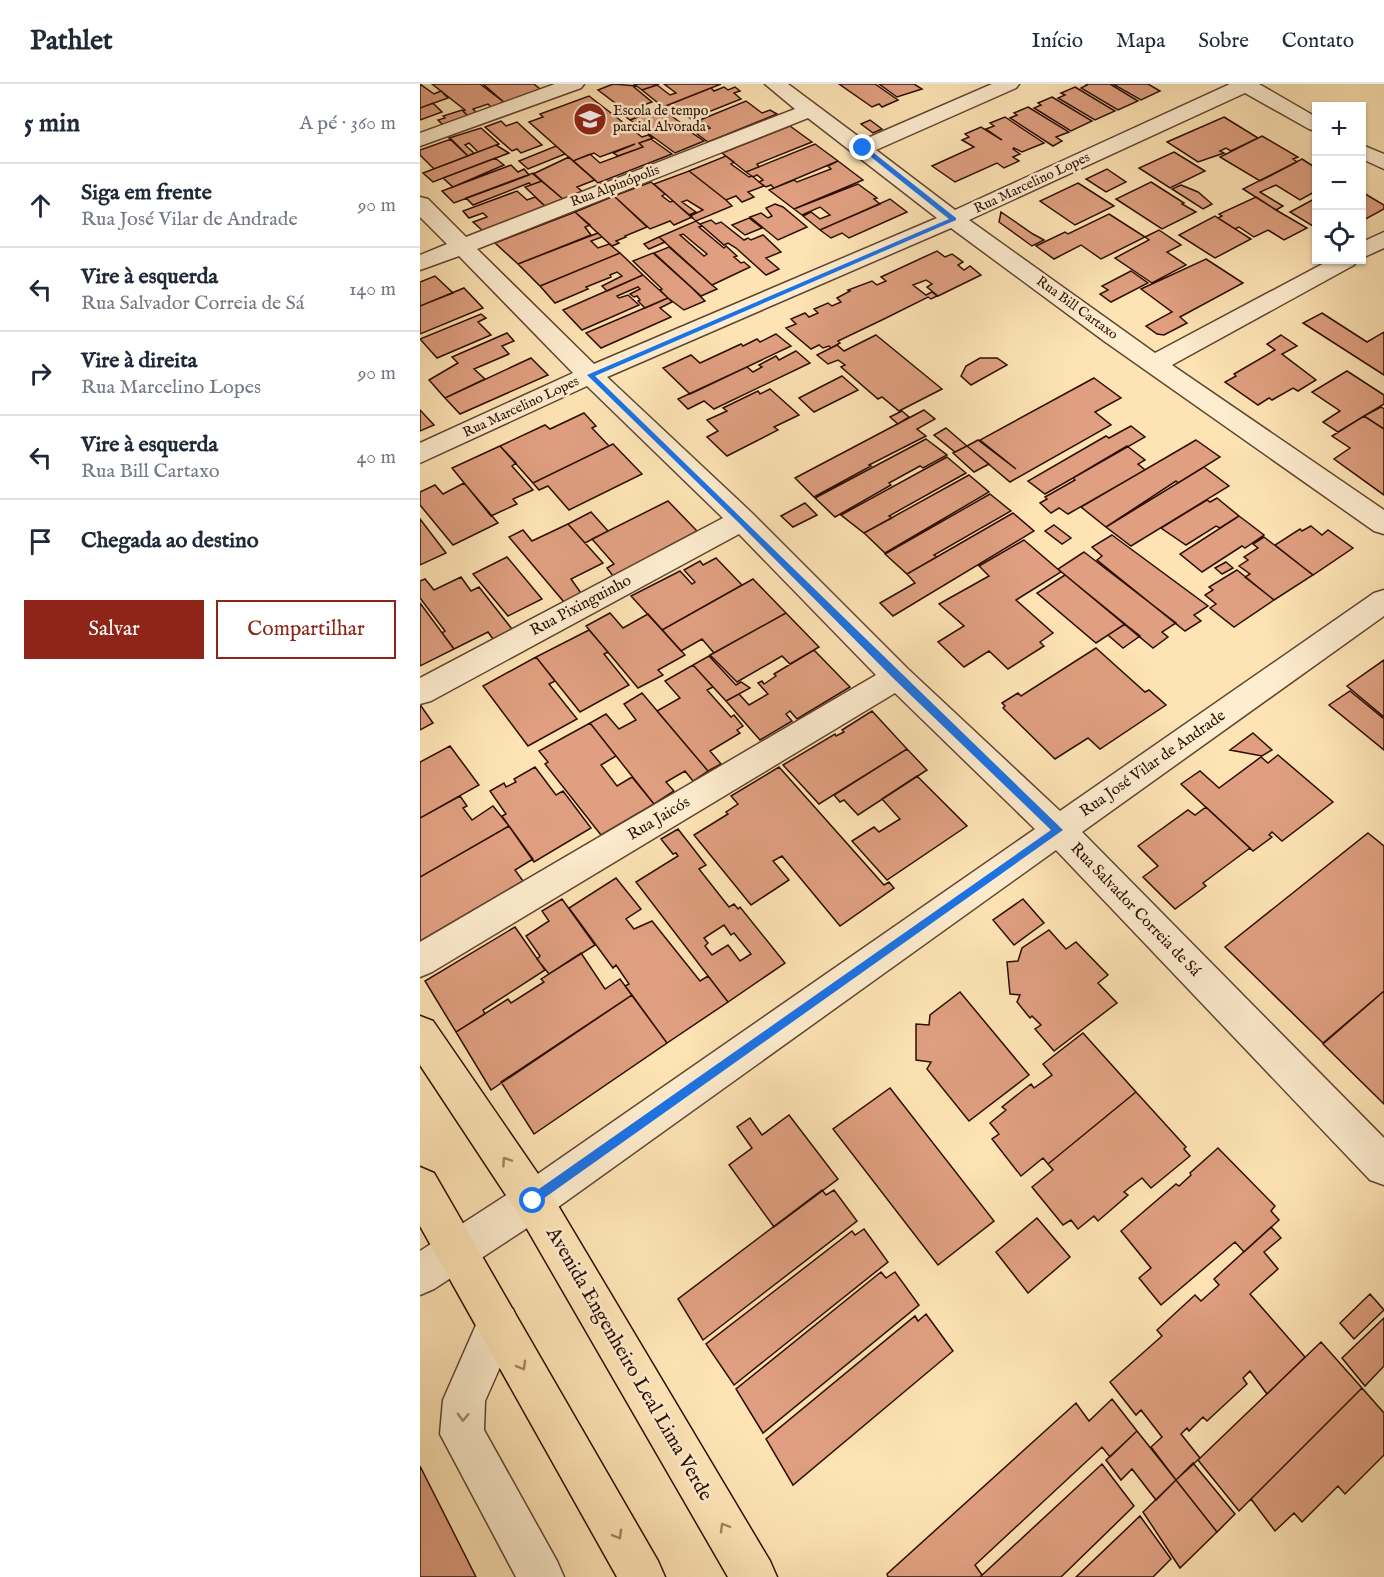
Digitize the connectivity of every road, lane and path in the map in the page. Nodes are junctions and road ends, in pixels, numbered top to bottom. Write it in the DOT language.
graph roads {
  1 [pos="574,84"];
  2 [pos="775,84"];
  3 [pos="1010,84"];
  4 [pos="1246,84"];
  5 [pos="810,110"];
  6 [pos="1312,122"];
  7 [pos="420,140"];
  8 [pos="863,148"];
  9 [pos="1366,153"];
  10 [pos="1384,163"];
  11 [pos="420,204"];
  12 [pos="953,219"];
  13 [pos="1384,239"];
  14 [pos="461,246"];
  15 [pos="1366,249"];
  16 [pos="420,263"];
  17 [pos="1339,264"];
  18 [pos="1154,364"];
  19 [pos="590,375"];
  20 [pos="420,454"];
  21 [pos="742,520"];
  22 [pos="1384,524"];
  23 [pos="1384,601"];
  24 [pos="897,677"];
  25 [pos="420,692"];
  26 [pos="1058,830"];
  27 [pos="420,961"];
  28 [pos="420,1033"];
  29 [pos="1384,1166"];
  30 [pos="420,1187"];
  31 [pos="533,1201"];
  32 [pos="456,1250"];
  33 [pos="420,1275"];
  34 [pos="498,1324"];
  35 [pos="541,1577"];
  36 [pos="642,1577"];
  37 [pos="754,1577"];
  1 -- 7 [label="street"];
  2 -- 5 [label="street, Rua Bill Cartaxo"];
  3 -- 8 [label="street"];
  4 -- 6 [label="street"];
  4 -- 12 [label="street, Rua Marcelino Lopes"];
  5 -- 8 [label="street, Rua Bill Cartaxo"];
  5 -- 14 [label="street, Rua Alpinópolis"];
  8 -- 12 [label="street, Rua Bill Cartaxo"];
  9 -- 10 [label="street"];
  11 -- 14 [label="street, Rua Salvador Correia de Sá"];
  12 -- 18 [label="street, Rua Bill Cartaxo"];
  12 -- 19 [label="street, Rua Marcelino Lopes"];
  13 -- 15 [label="street"];
  14 -- 16 [label="street, Rua Alpinópolis"];
  14 -- 19 [label="street, Rua Salvador Correia de Sá"];
  17 -- 18 [label="street"];
  18 -- 22 [label="street, Rua Bill Cartaxo"];
  19 -- 20 [label="street, Rua Marcelino Lopes"];
  19 -- 21 [label="street, Rua Salvador Correia de Sá"];
  21 -- 24 [label="street, Rua Salvador Correia de Sá"];
  21 -- 25 [label="street, Rua Pixinguinho"];
  23 -- 26 [label="street, Rua José Vilar de Andrade"];
  24 -- 26 [label="street, Rua Salvador Correia de Sá"];
  24 -- 27 [label="street, Rua Jaicós"];
  26 -- 29 [label="street, Rua Salvador Correia de Sá"];
  26 -- 31 [label="street, Rua José Vilar de Andrade"];
  31 -- 28 [label="main road, Avenida Engenheiro Leal Lima Verde, one-way"];
  30 -- 32 [label="main road"];
  31 -- 32 [label="street, Rua José Vilar de Andrade"];
  37 -- 31 [label="main road, Avenida Engenheiro Leal Lima Verde, one-way"];
  32 -- 33 [label="street, Rua José Vilar de Andrade"];
  32 -- 34 [label="main road"];
  34 -- 35 [label="street, one-way"];
  34 -- 36 [label="main road, one-way"];
}
